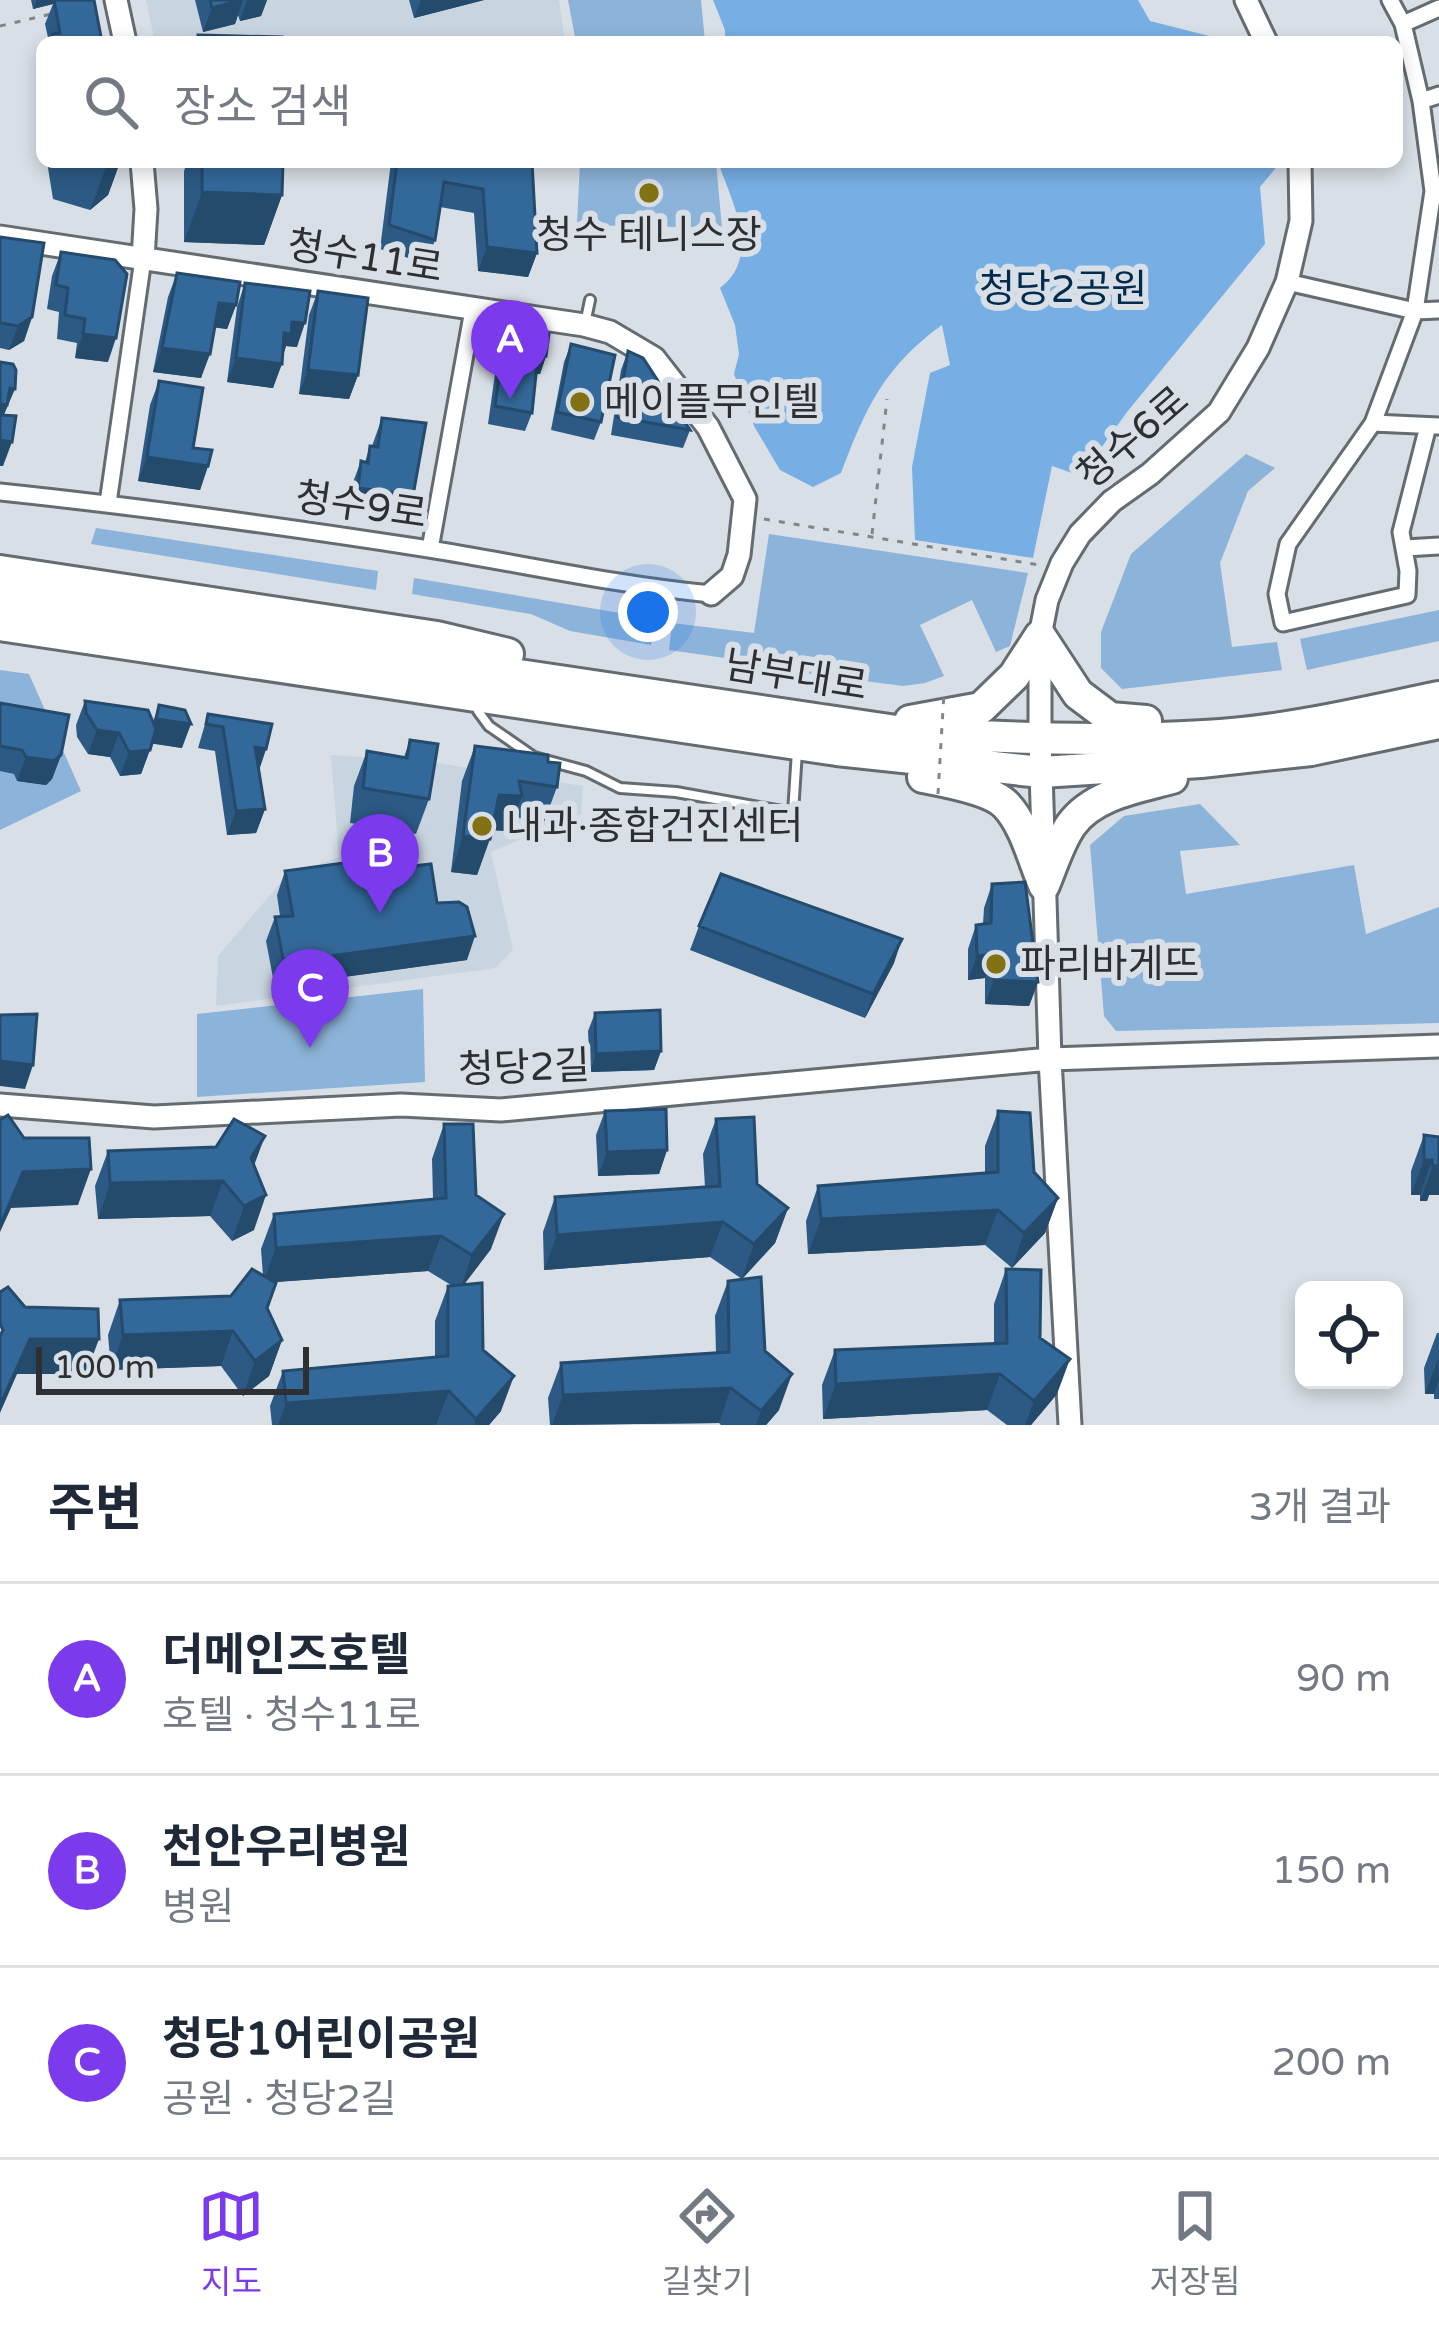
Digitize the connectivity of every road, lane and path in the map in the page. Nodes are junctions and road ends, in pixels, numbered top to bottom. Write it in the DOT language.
graph roads {
  1 [pos="116,0"];
  2 [pos="1246,0"];
  3 [pos="1390,0"];
  4 [pos="1439,8"];
  5 [pos="64,11"];
  6 [pos="1403,24"];
  7 [pos="0,26"];
  8 [pos="123,36"];
  9 [pos="1263,36"];
  10 [pos="1439,95"];
  11 [pos="1421,101"];
  12 [pos="143,168"];
  13 [pos="1300,168"];
  14 [pos="1436,190"];
  15 [pos="0,237"];
  16 [pos="143,259"];
  17 [pos="1287,282"];
  18 [pos="590,299"];
  19 [pos="473,310"];
  20 [pos="1439,310"];
  21 [pos="1415,311"];
  22 [pos="584,325"];
  23 [pos="887,399"];
  24 [pos="1373,423"];
  25 [pos="1433,426"];
  26 [pos="0,491"];
  27 [pos="108,503"];
  28 [pos="745,516"];
  29 [pos="872,536"];
  30 [pos="1439,546"];
  31 [pos="1405,548"];
  32 [pos="430,549"];
  33 [pos="1044,566"];
  34 [pos="0,571"];
  35 [pos="711,594"];
  36 [pos="0,598"];
  37 [pos="0,625"];
  38 [pos="1040,636"];
  39 [pos="0,642"];
  40 [pos="944,692"];
  41 [pos="1439,694"];
  42 [pos="609,701"];
  43 [pos="478,711"];
  44 [pos="1434,725"];
  45 [pos="834,736"];
  46 [pos="1040,740"];
  47 [pos="797,744"];
  48 [pos="1256,744"];
  49 [pos="1041,772"];
  50 [pos="938,794"];
  51 [pos="1044,885"];
  52 [pos="1439,1046"];
  53 [pos="1050,1059"];
  54 [pos="0,1105"];
  55 [pos="1070,1425"];
  1 -- 8 [label="street"];
  2 -- 9 [label="street"];
  3 -- 6 [label="street"];
  4 -- 6 [label="street"];
  5 -- 7 [label="path"];
  6 -- 11 [label="street"];
  10 -- 11 [label="street"];
  11 -- 14 [label="street"];
  12 -- 16 [label="street"];
  13 -- 17 [label="street, 청수6로"];
  14 -- 21 [label="street"];
  15 -- 16 [label="street, 청수11로"];
  16 -- 19 [label="street, 청수11로"];
  16 -- 27 [label="street"];
  17 -- 21 [label="street"];
  17 -- 38 [label="street, 청수6로"];
  18 -- 22 [label="lane"];
  19 -- 22 [label="street, 청수11로"];
  19 -- 32 [label="street"];
  20 -- 21 [label="street"];
  21 -- 24 [label="street"];
  22 -- 28 [label="street, 청수11로"];
  23 -- 29 [label="path"];
  24 -- 25 [label="street"];
  24 -- 31 [label="street"];
  25 -- 31 [label="street"];
  26 -- 27 [label="street, 청수9로"];
  27 -- 32 [label="street, 청수9로"];
  28 -- 29 [label="path"];
  28 -- 35 [label="street"];
  29 -- 33 [label="path"];
  30 -- 31 [label="street"];
  32 -- 35 [label="street, 청수9로"];
  34 -- 42 [label="highway"];
  36 -- 42 [label="highway, 남부대로"];
  37 -- 42 [label="highway, 남부대로"];
  38 -- 45 [label="highway"];
  38 -- 46 [label="street, 청수6로"];
  38 -- 48 [label="highway"];
  39 -- 43 [label="highway"];
  40 -- 50 [label="path, bridge"];
  41 -- 48 [label="highway, 남부대로"];
  42 -- 43 [label="highway"];
  42 -- 45 [label="highway, 남부대로"];
  42 -- 47 [label="highway, 남부대로"];
  43 -- 47 [label="lane"];
  44 -- 48 [label="highway, 남부대로"];
  45 -- 46 [label="highway, 남부대로"];
  45 -- 47 [label="highway, 남부대로"];
  45 -- 49 [label="highway, 남부대로"];
  45 -- 51 [label="highway"];
  46 -- 48 [label="highway, 남부대로"];
  46 -- 49 [label="street, 청수6로"];
  48 -- 49 [label="highway, 남부대로"];
  48 -- 51 [label="highway"];
  49 -- 51 [label="street"];
  51 -- 53 [label="street"];
  52 -- 53 [label="street, 청당2길"];
  53 -- 54 [label="street, 청당2길"];
  53 -- 55 [label="street"];
}
